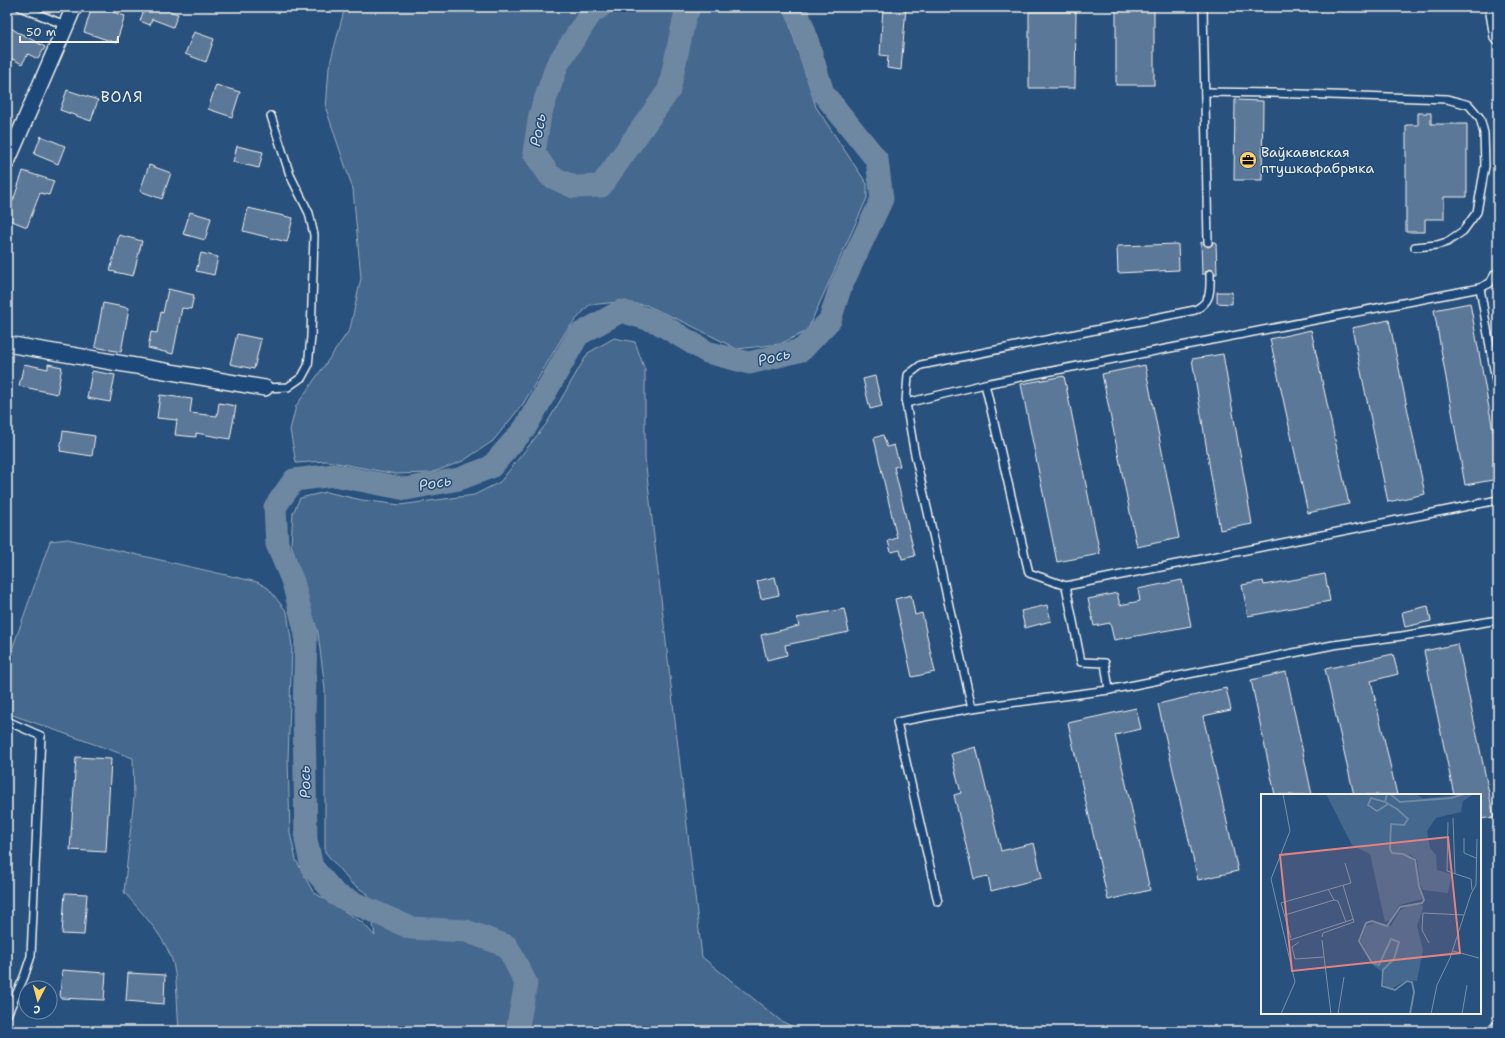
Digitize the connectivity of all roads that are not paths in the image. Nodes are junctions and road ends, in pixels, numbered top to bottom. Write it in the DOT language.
graph roads {
  1 [pos="20,7"];
  2 [pos="74,7"];
  3 [pos="1203,7"];
  4 [pos="1493,7"];
  5 [pos="66,25"];
  6 [pos="1498,37"];
  7 [pos="1205,92"];
  8 [pos="271,116"];
  9 [pos="7,162"];
  10 [pos="1208,242"];
  11 [pos="1415,247"];
  12 [pos="1210,274"];
  13 [pos="1495,274"];
  14 [pos="1480,288"];
  15 [pos="7,344"];
  16 [pos="985,384"];
  17 [pos="265,388"];
  18 [pos="1498,392"];
  19 [pos="906,403"];
  20 [pos="1498,500"];
  21 [pos="1066,586"];
  22 [pos="1498,620"];
  23 [pos="1109,690"];
  24 [pos="972,708"];
  25 [pos="7,721"];
  26 [pos="938,902"];
  27 [pos="7,1015"];
  1 -- 5 [label="lane"];
  2 -- 5 [label="street"];
  3 -- 7 [label="lane"];
  4 -- 6 [label="street"];
  5 -- 9 [label="street"];
  7 -- 10 [label="lane"];
  7 -- 11 [label="lane"];
  8 -- 17 [label="lane"];
  12 -- 19 [label="lane"];
  13 -- 14 [label="lane"];
  14 -- 16 [label="lane"];
  14 -- 18 [label="lane"];
  15 -- 17 [label="street"];
  16 -- 19 [label="lane"];
  16 -- 21 [label="lane"];
  19 -- 24 [label="lane"];
  20 -- 21 [label="lane"];
  21 -- 23 [label="lane"];
  22 -- 23 [label="lane"];
  23 -- 24 [label="lane"];
  24 -- 26 [label="lane"];
  25 -- 27 [label="lane"];
}
